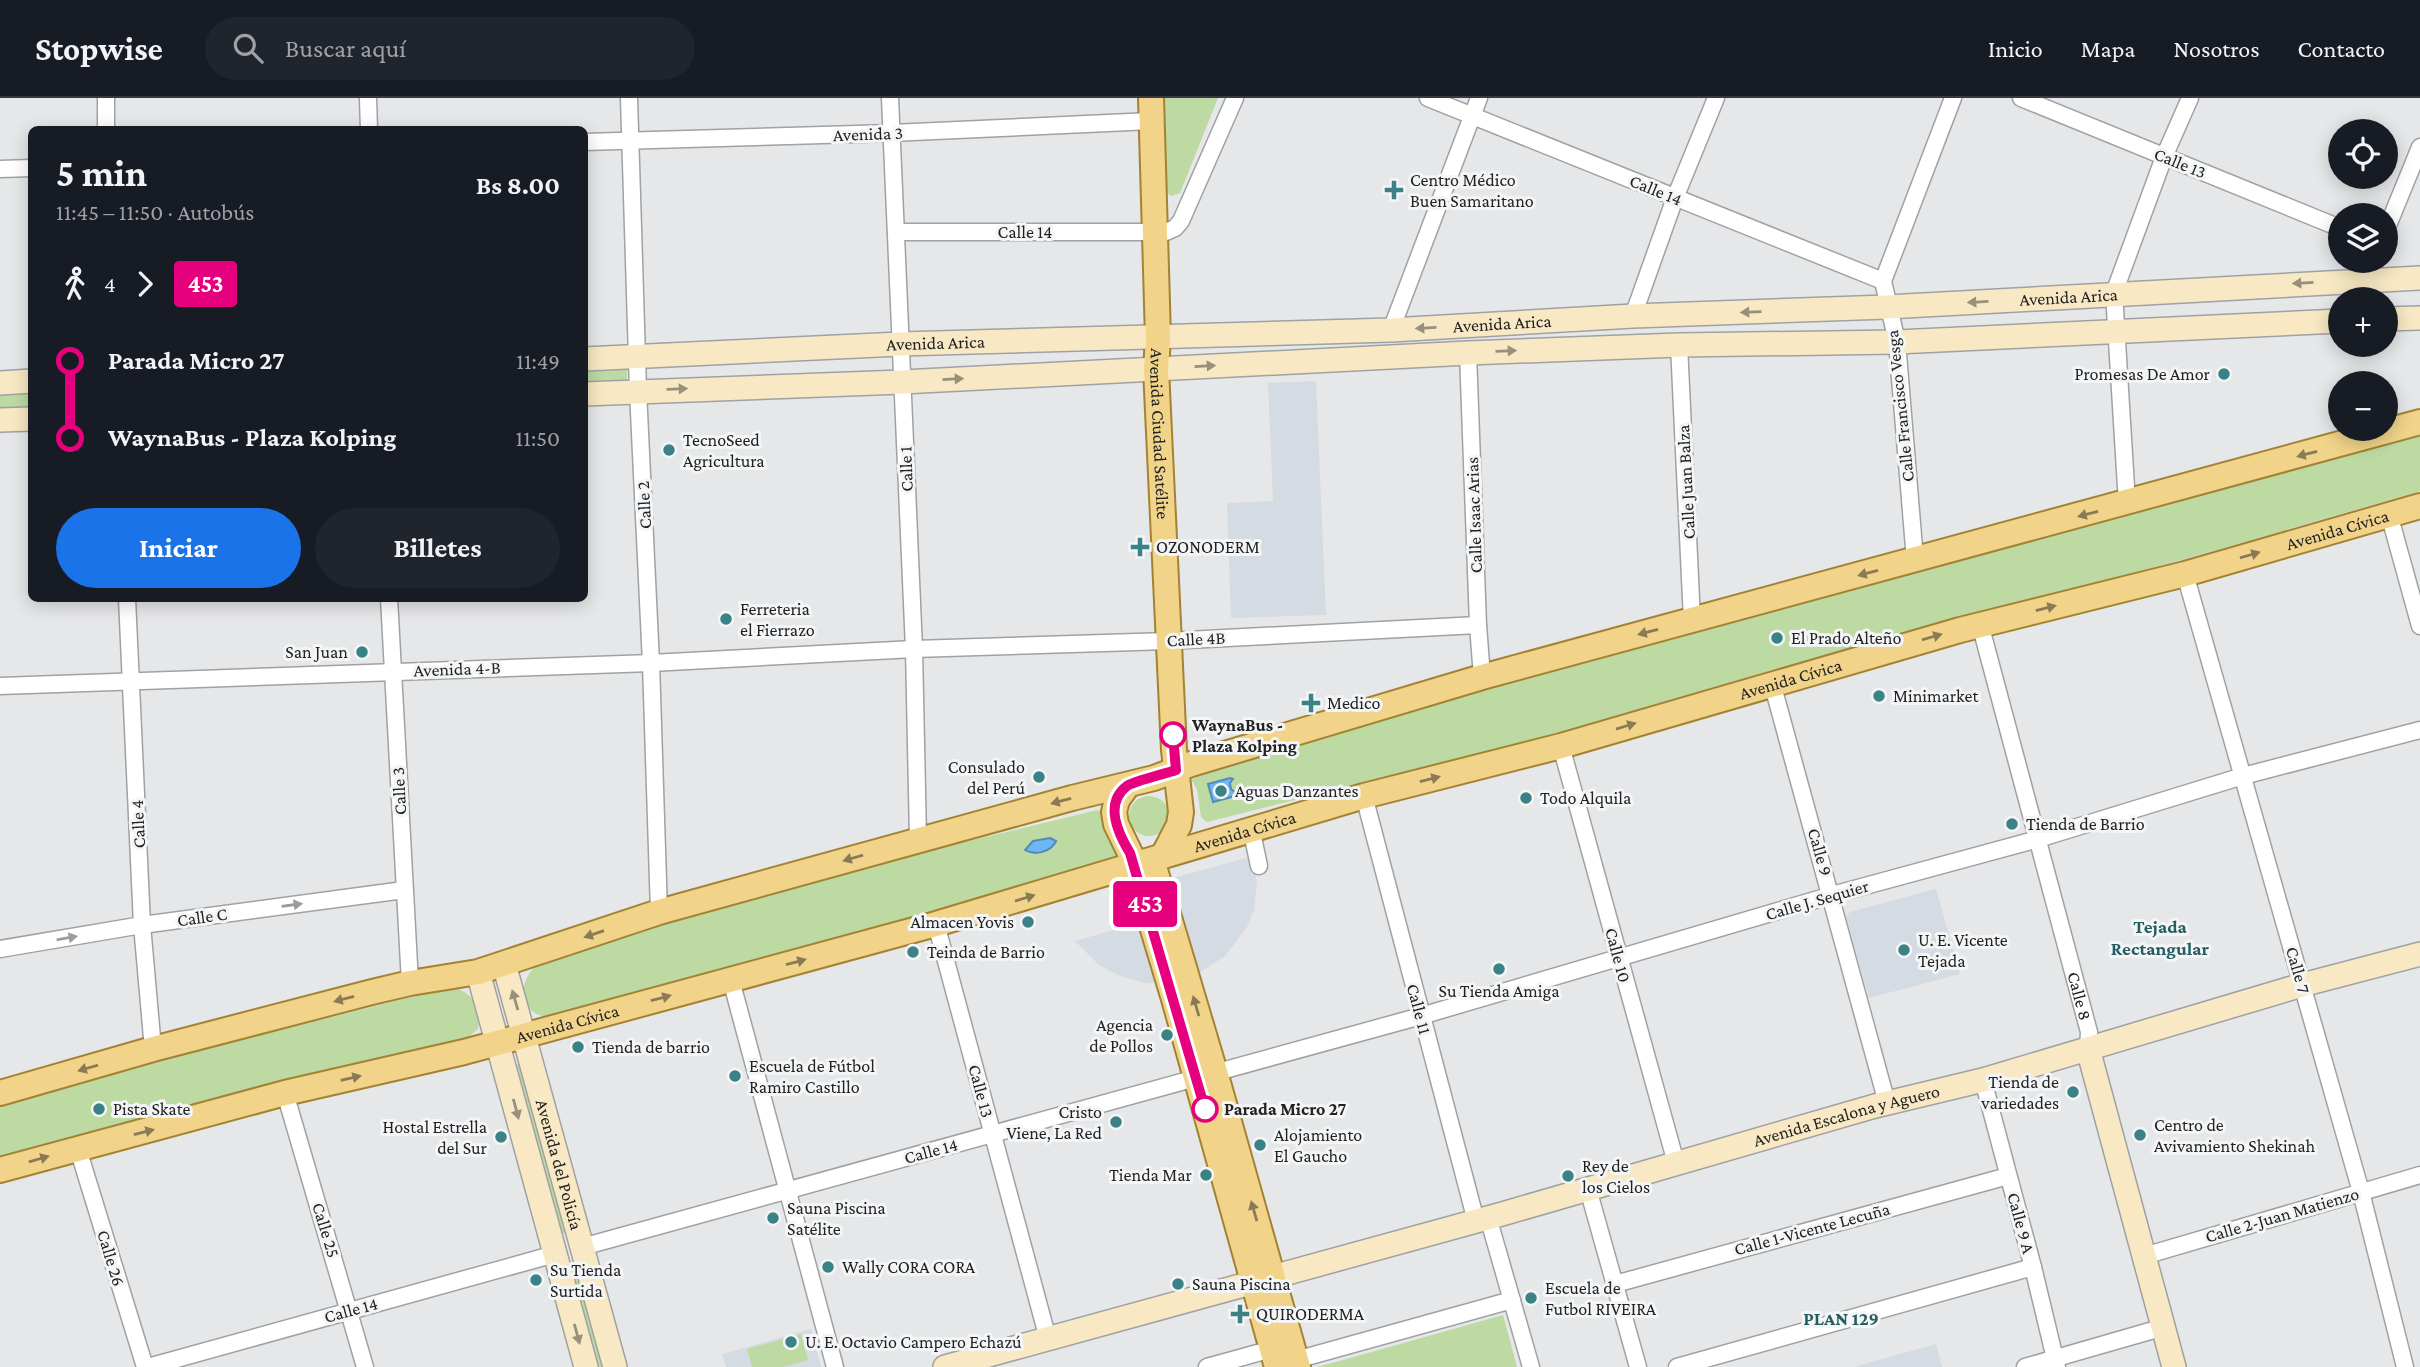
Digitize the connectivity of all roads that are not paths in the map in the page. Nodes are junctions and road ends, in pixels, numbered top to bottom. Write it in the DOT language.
graph roads {
  1 [pos="106,98"];
  2 [pos="368,98"];
  3 [pos="629,98"];
  4 [pos="890,98"];
  5 [pos="1235,98"];
  6 [pos="1429,98"];
  7 [pos="1479,98"];
  8 [pos="1716,98"];
  9 [pos="1953,98"];
  10 [pos="2021,98"];
  11 [pos="2190,98"];
  12 [pos="1151,109"];
  13 [pos="1472,116"];
  14 [pos="106,126"];
  15 [pos="369,126"];
  16 [pos="891,133"];
  17 [pos="631,139"];
  18 [pos="588,142"];
  19 [pos="2420,147"];
  20 [pos="2164,157"];
  21 [pos="28,168"];
  22 [pos="0,169"];
  23 [pos="1675,198"];
  24 [pos="2397,203"];
  25 [pos="2328,223"];
  26 [pos="896,232"];
  27 [pos="1154,232"];
  28 [pos="2338,273"];
  29 [pos="2389,273"];
  30 [pos="2420,278"];
  31 [pos="1883,281"];
  32 [pos="2113,294"];
  33 [pos="1887,307"];
  34 [pos="1633,316"];
  35 [pos="2420,318"];
  36 [pos="2398,319"];
  37 [pos="2328,322"];
  38 [pos="1391,330"];
  39 [pos="2117,331"];
  40 [pos="1158,338"];
  41 [pos="1896,342"];
  42 [pos="900,344"];
  43 [pos="1679,345"];
  44 [pos="1468,353"];
  45 [pos="638,357"];
  46 [pos="588,359"];
  47 [pos="1156,369"];
  48 [pos="28,381"];
  49 [pos="902,382"];
  50 [pos="0,383"];
  51 [pos="638,391"];
  52 [pos="588,394"];
  53 [pos="28,419"];
  54 [pos="0,420"];
  55 [pos="2420,422"];
  56 [pos="2127,503"];
  57 [pos="2420,506"];
  58 [pos="2389,514"];
  59 [pos="1915,560"];
  60 [pos="2185,575"];
  61 [pos="127,602"];
  62 [pos="388,602"];
  63 [pos="1692,620"];
  64 [pos="1980,624"];
  65 [pos="1478,625"];
  66 [pos="2420,626"];
  67 [pos="1168,641"];
  68 [pos="914,649"];
  69 [pos="651,663"];
  70 [pos="393,671"];
  71 [pos="1482,677"];
  72 [pos="131,680"];
  73 [pos="1772,683"];
  74 [pos="0,686"];
  75 [pos="2420,730"];
  76 [pos="1560,746"];
  77 [pos="1176,770"];
  78 [pos="2243,776"];
  79 [pos="1127,786"];
  80 [pos="1363,796"];
  81 [pos="1251,828"];
  82 [pos="918,839"];
  83 [pos="2038,839"];
  84 [pos="1149,860"];
  85 [pos="1259,866"];
  86 [pos="404,890"];
  87 [pos="1832,895"];
  88 [pos="659,912"];
  89 [pos="936,924"];
  90 [pos="142,925"];
  91 [pos="0,949"];
  92 [pos="2420,954"];
  93 [pos="1619,957"];
  94 [pos="505,964"];
  95 [pos="478,972"];
  96 [pos="731,980"];
  97 [pos="410,982"];
  98 [pos="2302,985"];
  99 [pos="1421,1016"];
  100 [pos="525,1036"];
  101 [pos="498,1043"];
  102 [pos="153,1049"];
  103 [pos="2088,1049"];
  104 [pos="1205,1075"];
  105 [pos="1983,1080"];
  106 [pos="0,1093"];
  107 [pos="285,1093"];
  108 [pos="1887,1103"];
  109 [pos="993,1135"];
  110 [pos="78,1149"];
  111 [pos="1676,1164"];
  112 [pos="0,1170"];
  113 [pos="2420,1175"];
  114 [pos="2008,1176"];
  115 [pos="1588,1189"];
  116 [pos="787,1190"];
  117 [pos="2361,1192"];
  118 [pos="1482,1219"];
  119 [pos="582,1247"];
  120 [pos="555,1254"];
  121 [pos="2144,1256"];
  122 [pos="2033,1267"];
  123 [pos="1263,1279"];
  124 [pos="1615,1283"];
  125 [pos="1512,1300"];
  126 [pos="349,1311"];
  127 [pos="2164,1327"];
  128 [pos="1048,1339"];
  129 [pos="1287,1357"];
  130 [pos="2056,1363"];
  131 [pos="146,1367"];
  132 [pos="365,1367"];
  133 [pos="586,1367"];
  134 [pos="615,1367"];
  135 [pos="835,1367"];
  136 [pos="945,1367"];
  137 [pos="1207,1367"];
  138 [pos="1531,1367"];
  139 [pos="1638,1367"];
  140 [pos="1677,1367"];
  141 [pos="2025,1367"];
  142 [pos="2175,1367"];
  143 [pos="2405,1367"];
  1 -- 14 [label="street"];
  2 -- 15 [label="street"];
  3 -- 17 [label="street, Calle 2"];
  4 -- 16 [label="street, Calle 1"];
  5 -- 27 [label="street"];
  6 -- 13 [label="street, Calle 14"];
  7 -- 13 [label="street"];
  8 -- 23 [label="street"];
  9 -- 31 [label="street, Calle Francisco Vesga"];
  10 -- 20 [label="street, Calle 13"];
  11 -- 20 [label="street"];
  12 -- 16 [label="street, Avenida 3"];
  12 -- 27 [label="main road, Avenida Ciudad Satélite"];
  13 -- 23 [label="street, Calle 14"];
  13 -- 38 [label="street"];
  16 -- 17 [label="street, Avenida 3"];
  16 -- 26 [label="street, Calle 1"];
  17 -- 18 [label="street, Avenida 3"];
  17 -- 45 [label="street, Calle 2"];
  19 -- 24 [label="street"];
  20 -- 25 [label="street, Calle 13"];
  20 -- 32 [label="street"];
  21 -- 22 [label="street"];
  23 -- 31 [label="street, Calle 14"];
  23 -- 34 [label="street"];
  26 -- 27 [label="street, Calle 14"];
  26 -- 42 [label="street, Calle 1"];
  27 -- 40 [label="main road, Avenida Ciudad Satélite"];
  28 -- 32 [label="street, Avenida Arica, one-way"];
  29 -- 30 [label="street, Avenida Arica"];
  31 -- 33 [label="street, Calle Francisco Vesga"];
  32 -- 33 [label="street, Avenida Arica, one-way"];
  32 -- 39 [label="street"];
  33 -- 34 [label="street, Avenida Arica, one-way"];
  33 -- 41 [label="street, Calle Francisco Vesga"];
  34 -- 38 [label="street, Avenida Arica, one-way"];
  35 -- 36 [label="street"];
  37 -- 39 [label="street, Avenida Arica"];
  38 -- 40 [label="street, Avenida Arica"];
  39 -- 41 [label="street, Avenida Arica"];
  39 -- 56 [label="street"];
  40 -- 42 [label="street, Avenida Arica"];
  40 -- 47 [label="main road, Avenida Ciudad Satélite"];
  41 -- 43 [label="street, Avenida Arica"];
  41 -- 59 [label="street, Calle Francisco Vesga"];
  42 -- 45 [label="street, Avenida Arica"];
  42 -- 49 [label="street, Calle 1"];
  44 -- 43 [label="street, Avenida Arica, one-way"];
  43 -- 63 [label="street, Calle Juan Balza"];
  47 -- 44 [label="street, Avenida Arica, one-way"];
  44 -- 65 [label="street, Calle Isaac Arias"];
  45 -- 46 [label="street, Avenida Arica"];
  45 -- 51 [label="street, Calle 2"];
  49 -- 47 [label="street, Avenida Arica, one-way"];
  47 -- 67 [label="main road, Avenida Ciudad Satélite"];
  48 -- 50 [label="street"];
  51 -- 49 [label="street, Avenida Arica, one-way"];
  49 -- 68 [label="street, Calle 1"];
  51 -- 52 [label="street, Avenida Arica"];
  51 -- 69 [label="street, Calle 2"];
  53 -- 54 [label="street"];
  55 -- 56 [label="main road, one-way"];
  56 -- 59 [label="main road, one-way"];
  57 -- 58 [label="main road, Avenida Cívica"];
  60 -- 58 [label="main road, Avenida Cívica, one-way"];
  58 -- 66 [label="street"];
  59 -- 63 [label="main road, one-way"];
  64 -- 60 [label="main road, Avenida Cívica, one-way"];
  60 -- 78 [label="street, Calle 7"];
  61 -- 72 [label="street, Calle 4"];
  62 -- 70 [label="street, Calle 3"];
  63 -- 71 [label="main road, one-way"];
  73 -- 64 [label="main road, Avenida Cívica, one-way"];
  64 -- 83 [label="street, Calle 8"];
  65 -- 67 [label="street, Calle 4B"];
  65 -- 71 [label="street, Calle Isaac Arias"];
  67 -- 68 [label="street, Calle 4B"];
  67 -- 77 [label="main road, Avenida Ciudad Satélite"];
  68 -- 69 [label="street, Avenida 4-B"];
  68 -- 82 [label="street, Calle 1"];
  69 -- 70 [label="street, Avenida 4-B"];
  69 -- 88 [label="street, Calle 2"];
  70 -- 72 [label="street, Avenida 4-B"];
  70 -- 86 [label="street, Calle 3"];
  71 -- 77 [label="main road"];
  72 -- 74 [label="street, Avenida 4-B"];
  72 -- 90 [label="street, Calle 4"];
  76 -- 73 [label="main road, Avenida Cívica, one-way"];
  73 -- 87 [label="street, Calle 9"];
  75 -- 78 [label="street, Calle J. Sequier"];
  80 -- 76 [label="main road, Avenida Cívica, one-way"];
  76 -- 93 [label="street, Calle 10"];
  77 -- 79 [label="main road"];
  77 -- 84 [label="main road, Avenida Ciudad Satélite"];
  78 -- 83 [label="street, Calle J. Sequier"];
  78 -- 98 [label="street, Calle 7"];
  79 -- 82 [label="main road, one-way"];
  79 -- 84 [label="main road"];
  80 -- 81 [label="main road, Avenida Cívica"];
  80 -- 99 [label="street, Calle 11"];
  81 -- 84 [label="main road, Avenida Cívica"];
  81 -- 85 [label="street"];
  82 -- 88 [label="main road, one-way"];
  83 -- 87 [label="street, Calle J. Sequier"];
  83 -- 103 [label="street, Calle 8"];
  89 -- 84 [label="main road, Avenida Cívica, one-way"];
  84 -- 104 [label="main road"];
  90 -- 86 [label="street, Calle C, one-way"];
  86 -- 97 [label="street, Calle 3"];
  87 -- 93 [label="street, Calle J. Sequier"];
  87 -- 108 [label="street, Calle 9"];
  88 -- 94 [label="main road, one-way"];
  96 -- 89 [label="main road, Avenida Cívica, one-way"];
  89 -- 109 [label="street, Calle 13"];
  91 -- 90 [label="street, Calle C, one-way"];
  90 -- 102 [label="street, Calle 4"];
  92 -- 98 [label="street, Avenida Escalona y Aguero"];
  93 -- 99 [label="street, Calle J. Sequier"];
  93 -- 111 [label="street, Calle 10"];
  94 -- 95 [label="main road"];
  100 -- 94 [label="street, Avenida del Policía, one-way"];
  95 -- 97 [label="main road"];
  95 -- 101 [label="street, Avenida del Policía"];
  100 -- 96 [label="main road, Avenida Cívica, one-way"];
  96 -- 116 [label="street"];
  97 -- 102 [label="main road, one-way"];
  98 -- 103 [label="street, Avenida Escalona y Aguero"];
  98 -- 117 [label="street, Calle 7"];
  99 -- 104 [label="street, Calle J. Sequier"];
  99 -- 118 [label="street, Calle 11"];
  100 -- 101 [label="main road, Avenida Cívica"];
  100 -- 119 [label="street, Avenida del Policía"];
  107 -- 101 [label="main road, Avenida Cívica, one-way"];
  101 -- 120 [label="street, Avenida del Policía, one-way"];
  102 -- 106 [label="main road, one-way"];
  103 -- 105 [label="street, Avenida Escalona y Aguero"];
  103 -- 121 [label="street, Calle 8"];
  104 -- 109 [label="street, Calle 14"];
  104 -- 123 [label="main road"];
  105 -- 108 [label="street, Avenida Escalona y Aguero"];
  105 -- 114 [label="street, Calle 9 A"];
  110 -- 107 [label="main road, Avenida Cívica, one-way"];
  107 -- 126 [label="street, Calle 25"];
  108 -- 111 [label="street, Avenida Escalona y Aguero"];
  109 -- 116 [label="street, Calle 14"];
  109 -- 128 [label="street, Calle 13"];
  112 -- 110 [label="main road, Avenida Cívica, one-way"];
  110 -- 131 [label="street, Calle 26"];
  111 -- 115 [label="street, Avenida Escalona y Aguero"];
  113 -- 117 [label="street, Calle 2-Juan Matienzo"];
  114 -- 122 [label="street, Calle 9 A"];
  114 -- 124 [label="street, Calle 1-Vicente Lecuña"];
  115 -- 118 [label="street, Avenida Escalona y Aguero"];
  115 -- 124 [label="street"];
  116 -- 119 [label="street, Calle 14"];
  116 -- 135 [label="street"];
  117 -- 121 [label="street, Calle 2-Juan Matienzo"];
  117 -- 143 [label="street, Calle 7"];
  118 -- 123 [label="street, Avenida Escalona y Aguero"];
  118 -- 125 [label="street, Calle 11"];
  119 -- 120 [label="street"];
  119 -- 134 [label="street, Avenida del Policía"];
  120 -- 126 [label="street, Calle 14"];
  120 -- 133 [label="street, Avenida del Policía, one-way"];
  121 -- 127 [label="street, Calle 8"];
  122 -- 130 [label="street, Calle 9 A"];
  122 -- 140 [label="street"];
  123 -- 128 [label="street, Avenida Escalona y Aguero"];
  123 -- 129 [label="main road"];
  124 -- 139 [label="street"];
  125 -- 129 [label="street"];
  125 -- 138 [label="street, Calle 11"];
  126 -- 131 [label="street, Calle 14"];
  126 -- 132 [label="street, Calle 25"];
  127 -- 130 [label="street"];
  127 -- 142 [label="street, Calle 8"];
  128 -- 136 [label="street, Avenida Escalona y Aguero"];
  129 -- 137 [label="street"];
  130 -- 141 [label="street"];
}
